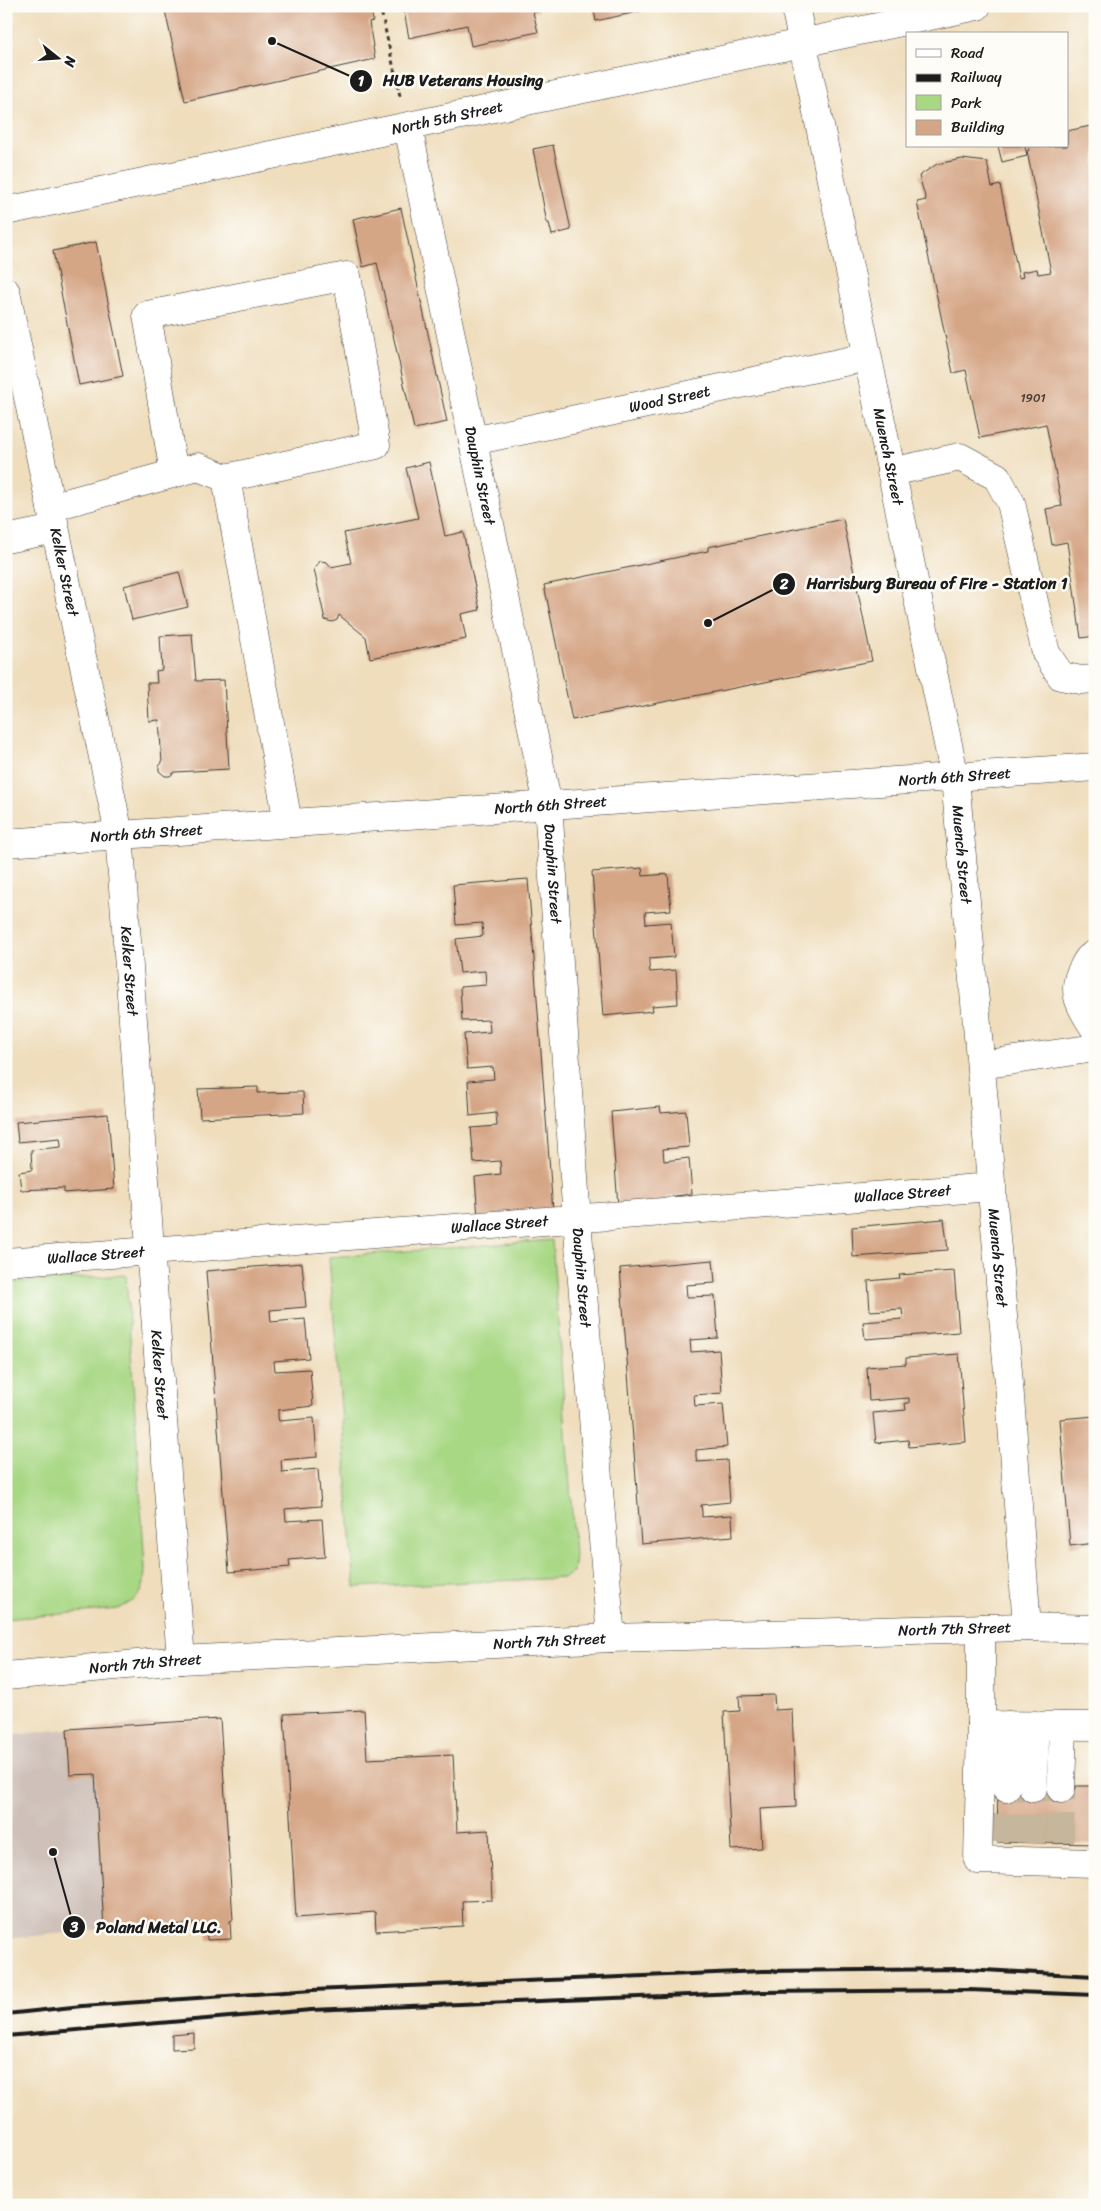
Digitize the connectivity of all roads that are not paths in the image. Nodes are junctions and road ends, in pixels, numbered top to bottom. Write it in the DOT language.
graph roads {
  1 [pos="795,6"];
  2 [pos="977,6"];
  3 [pos="803,44"];
  4 [pos="408,127"];
  5 [pos="6,212"];
  6 [pos="6,292"];
  7 [pos="868,357"];
  8 [pos="473,441"];
  9 [pos="891,472"];
  10 [pos="174,473"];
  11 [pos="226,478"];
  12 [pos="53,518"];
  13 [pos="6,539"];
  14 [pos="1095,679"];
  15 [pos="1095,767"];
  16 [pos="955,778"];
  17 [pos="548,805"];
  18 [pos="288,822"];
  19 [pos="119,834"];
  20 [pos="6,843"];
  21 [pos="1095,954"];
  22 [pos="1095,1030"];
  23 [pos="1095,1048"];
  24 [pos="980,1065"];
  25 [pos="992,1187"];
  26 [pos="577,1220"];
  27 [pos="150,1251"];
  28 [pos="6,1262"];
  29 [pos="1027,1627"];
  30 [pos="981,1628"];
  31 [pos="1095,1629"];
  32 [pos="611,1638"];
  33 [pos="182,1660"];
  34 [pos="6,1676"];
  35 [pos="994,1725"];
  36 [pos="1035,1725"];
  37 [pos="1062,1726"];
  38 [pos="1095,1726"];
  39 [pos="1061,1789"];
  40 [pos="1095,1863"];
  1 -- 3 [label="street, Muench Street"];
  2 -- 3 [label="street, North 5th Street"];
  3 -- 4 [label="street, North 5th Street"];
  3 -- 7 [label="street, Muench Street"];
  4 -- 5 [label="street, North 5th Street"];
  4 -- 8 [label="street, Dauphin Street"];
  6 -- 12 [label="street, Kelker Street"];
  7 -- 8 [label="street, Wood Street"];
  7 -- 9 [label="street, Muench Street"];
  8 -- 17 [label="street, Dauphin Street"];
  9 -- 14 [label="street"];
  9 -- 16 [label="street, Muench Street"];
  10 -- 11 [label="street"];
  10 -- 11 [label="street"];
  10 -- 12 [label="street"];
  11 -- 18 [label="street"];
  12 -- 13 [label="street"];
  12 -- 19 [label="street, Kelker Street"];
  15 -- 16 [label="street, North 6th Street"];
  16 -- 17 [label="street, North 6th Street"];
  16 -- 24 [label="street, Muench Street"];
  17 -- 18 [label="street, North 6th Street"];
  17 -- 26 [label="street, Dauphin Street"];
  18 -- 19 [label="street, North 6th Street"];
  19 -- 20 [label="street, North 6th Street"];
  19 -- 27 [label="street, Kelker Street"];
  21 -- 22 [label="street"];
  23 -- 24 [label="street"];
  24 -- 25 [label="street, Muench Street"];
  25 -- 26 [label="street, Wallace Street"];
  25 -- 29 [label="street, Muench Street"];
  26 -- 27 [label="street, Wallace Street"];
  26 -- 32 [label="street, Dauphin Street"];
  27 -- 28 [label="street, Wallace Street"];
  27 -- 33 [label="street, Kelker Street"];
  29 -- 30 [label="street, North 7th Street"];
  29 -- 31 [label="street, North 7th Street"];
  30 -- 32 [label="street, North 7th Street"];
  30 -- 35 [label="street"];
  32 -- 33 [label="street, North 7th Street"];
  33 -- 34 [label="street, North 7th Street"];
  35 -- 36 [label="street"];
  35 -- 36 [label="street"];
  35 -- 40 [label="street"];
  36 -- 37 [label="street"];
  37 -- 38 [label="street"];
  37 -- 39 [label="street"];
}
